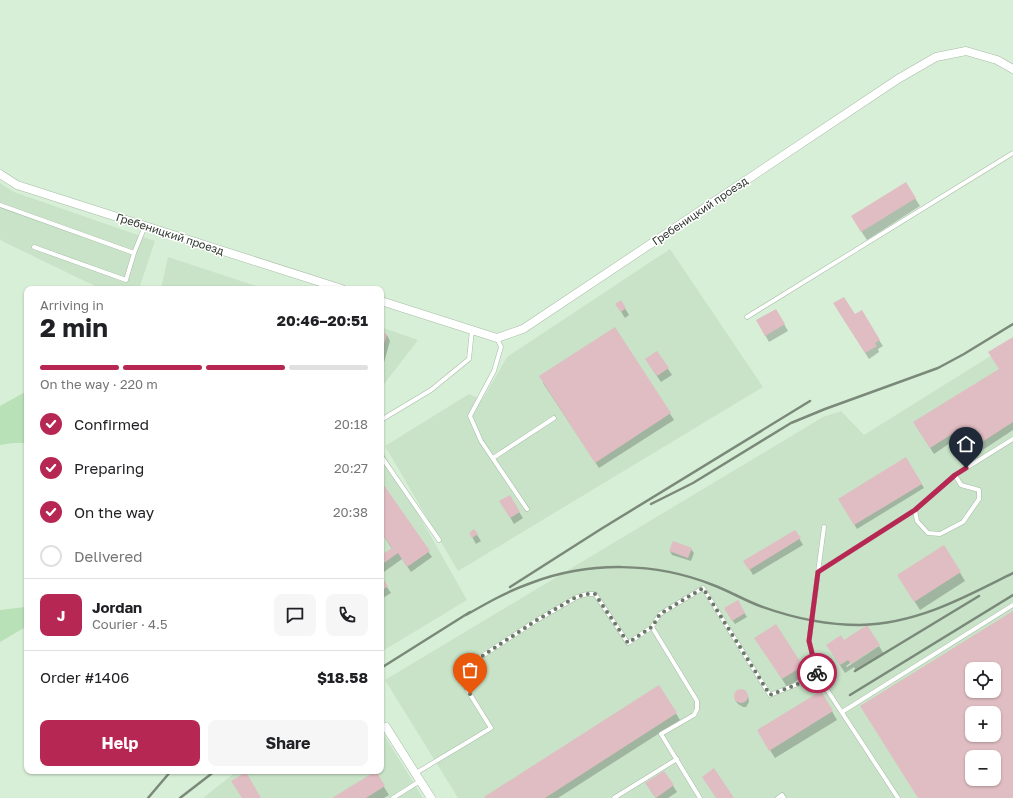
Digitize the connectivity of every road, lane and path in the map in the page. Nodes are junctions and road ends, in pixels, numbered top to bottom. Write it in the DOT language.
graph roads {
  1 [pos="1013,69"];
  2 [pos="1013,153"];
  3 [pos="0,174"];
  4 [pos="0,205"];
  5 [pos="145,226"];
  6 [pos="34,248"];
  7 [pos="134,254"];
  8 [pos="333,286"];
  9 [pos="384,302"];
  10 [pos="747,317"];
  11 [pos="472,330"];
  12 [pos="496,338"];
  13 [pos="384,418"];
  14 [pos="554,418"];
  15 [pos="1013,439"];
  16 [pos="493,458"];
  17 [pos="384,460"];
  18 [pos="955,475"];
  19 [pos="527,509"];
  20 [pos="915,510"];
  21 [pos="824,527"];
  22 [pos="439,540"];
  23 [pos="818,572"];
  24 [pos="1013,604"];
  25 [pos="652,627"];
  26 [pos="818,676"];
  27 [pos="842,712"];
  28 [pos="386,727"];
  29 [pos="676,759"];
  30 [pos="418,777"];
  31 [pos="393,798"];
  32 [pos="431,798"];
  33 [pos="614,798"];
  34 [pos="700,798"];
  35 [pos="778,798"];
  36 [pos="784,798"];
  37 [pos="898,798"];
  1 -- 12 [label="street, Гребеницкий проезд"];
  2 -- 10 [label="lane"];
  3 -- 5 [label="street, Гребеницкий проезд"];
  4 -- 7 [label="lane"];
  5 -- 7 [label="lane"];
  5 -- 8 [label="street, Гребеницкий проезд"];
  6 -- 7 [label="lane"];
  9 -- 11 [label="street"];
  11 -- 12 [label="street"];
  11 -- 13 [label="lane"];
  12 -- 16 [label="lane"];
  14 -- 16 [label="lane"];
  15 -- 18 [label="lane"];
  16 -- 19 [label="lane"];
  17 -- 22 [label="lane"];
  18 -- 20 [label="lane"];
  18 -- 20 [label="lane"];
  20 -- 23 [label="lane"];
  21 -- 23 [label="lane"];
  23 -- 26 [label="lane"];
  24 -- 27 [label="lane"];
  25 -- 26 [label="lane"];
  25 -- 29 [label="lane"];
  25 -- 30 [label="lane"];
  26 -- 27 [label="lane"];
  27 -- 37 [label="lane"];
  28 -- 30 [label="street"];
  29 -- 33 [label="lane"];
  29 -- 34 [label="lane"];
  30 -- 31 [label="lane"];
  30 -- 32 [label="street"];
  35 -- 36 [label="lane"];
}
